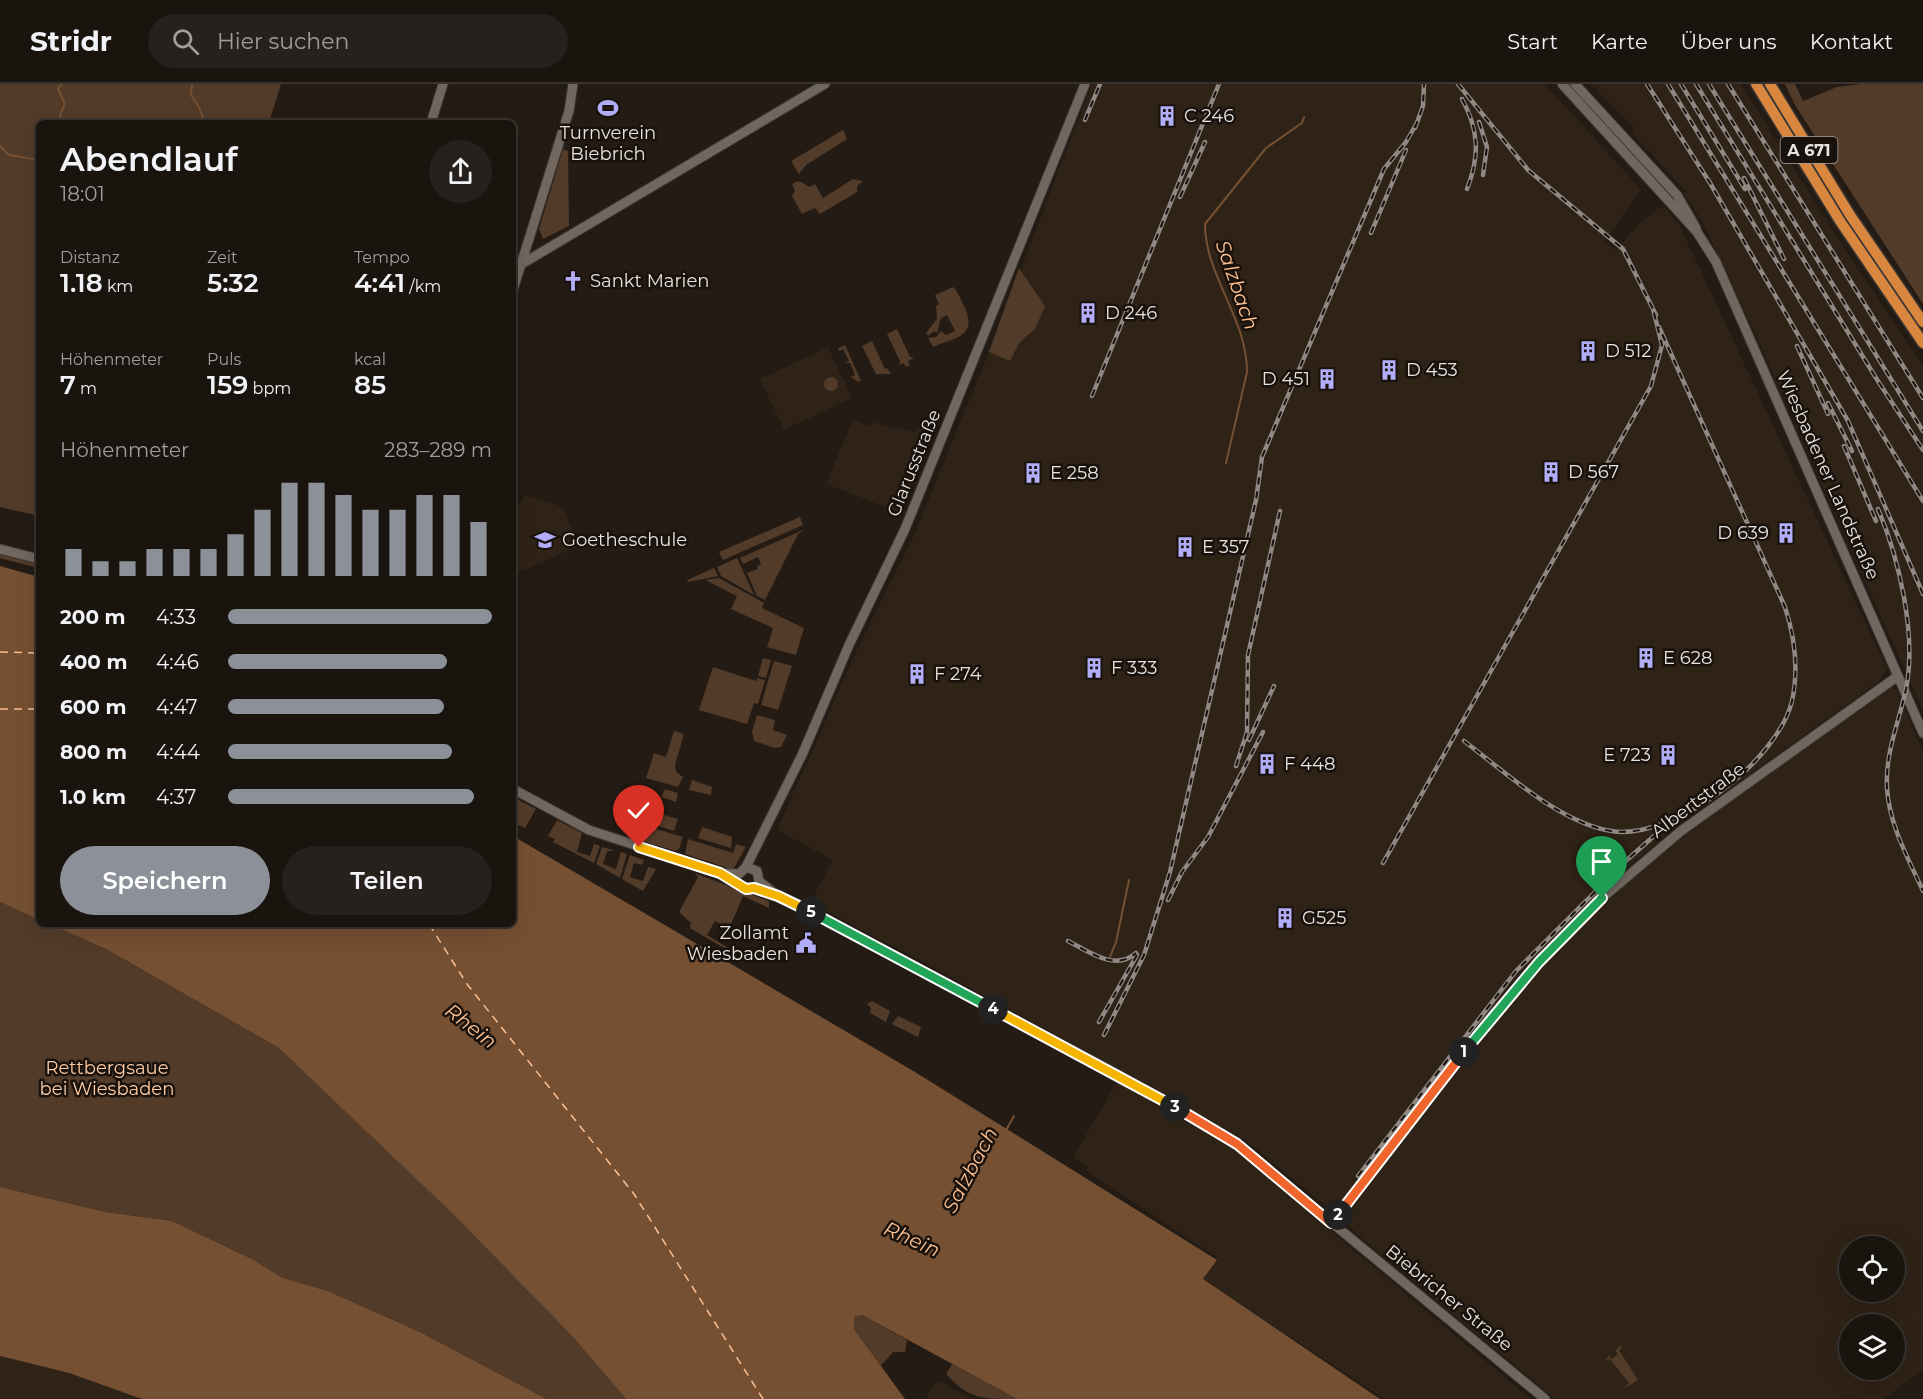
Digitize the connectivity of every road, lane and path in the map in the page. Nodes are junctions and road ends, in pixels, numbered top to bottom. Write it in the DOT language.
graph roads {
  1 [pos="443,84"];
  2 [pos="573,84"];
  3 [pos="825,84"];
  4 [pos="1084,84"];
  5 [pos="1562,84"];
  6 [pos="1575,84"];
  7 [pos="1756,84"];
  8 [pos="1770,84"];
  9 [pos="432,120"];
  10 [pos="1697,232"];
  11 [pos="520,265"];
  12 [pos="516,279"];
  13 [pos="1923,322"];
  14 [pos="1923,343"];
  15 [pos="0,549"];
  16 [pos="36,558"];
  17 [pos="1898,676"];
  18 [pos="1923,733"];
  19 [pos="516,791"];
  20 [pos="745,873"];
  21 [pos="757,884"];
  22 [pos="1331,1223"];
  23 [pos="1545,1399"];
  1 -- 9 [label="street"];
  2 -- 11 [label="street"];
  3 -- 11 [label="street"];
  4 -- 20 [label="street, Glarusstraße"];
  5 -- 10 [label="street, Wiesbadener Landstraße"];
  6 -- 10 [label="street, Wiesbadener Landstraße"];
  7 -- 14 [label="highway, A 671"];
  8 -- 13 [label="highway, A 671"];
  10 -- 17 [label="street, Wiesbadener Landstraße"];
  11 -- 12 [label="street"];
  15 -- 16 [label="street"];
  17 -- 18 [label="street, Wiesbadener Landstraße"];
  17 -- 22 [label="street, Albertstraße"];
  19 -- 20 [label="street, Biebricher Straße"];
  20 -- 21 [label="street"];
  20 -- 21 [label="street, Biebricher Straße"];
  21 -- 22 [label="street, Biebricher Straße"];
  22 -- 23 [label="street, Biebricher Straße"];
}
